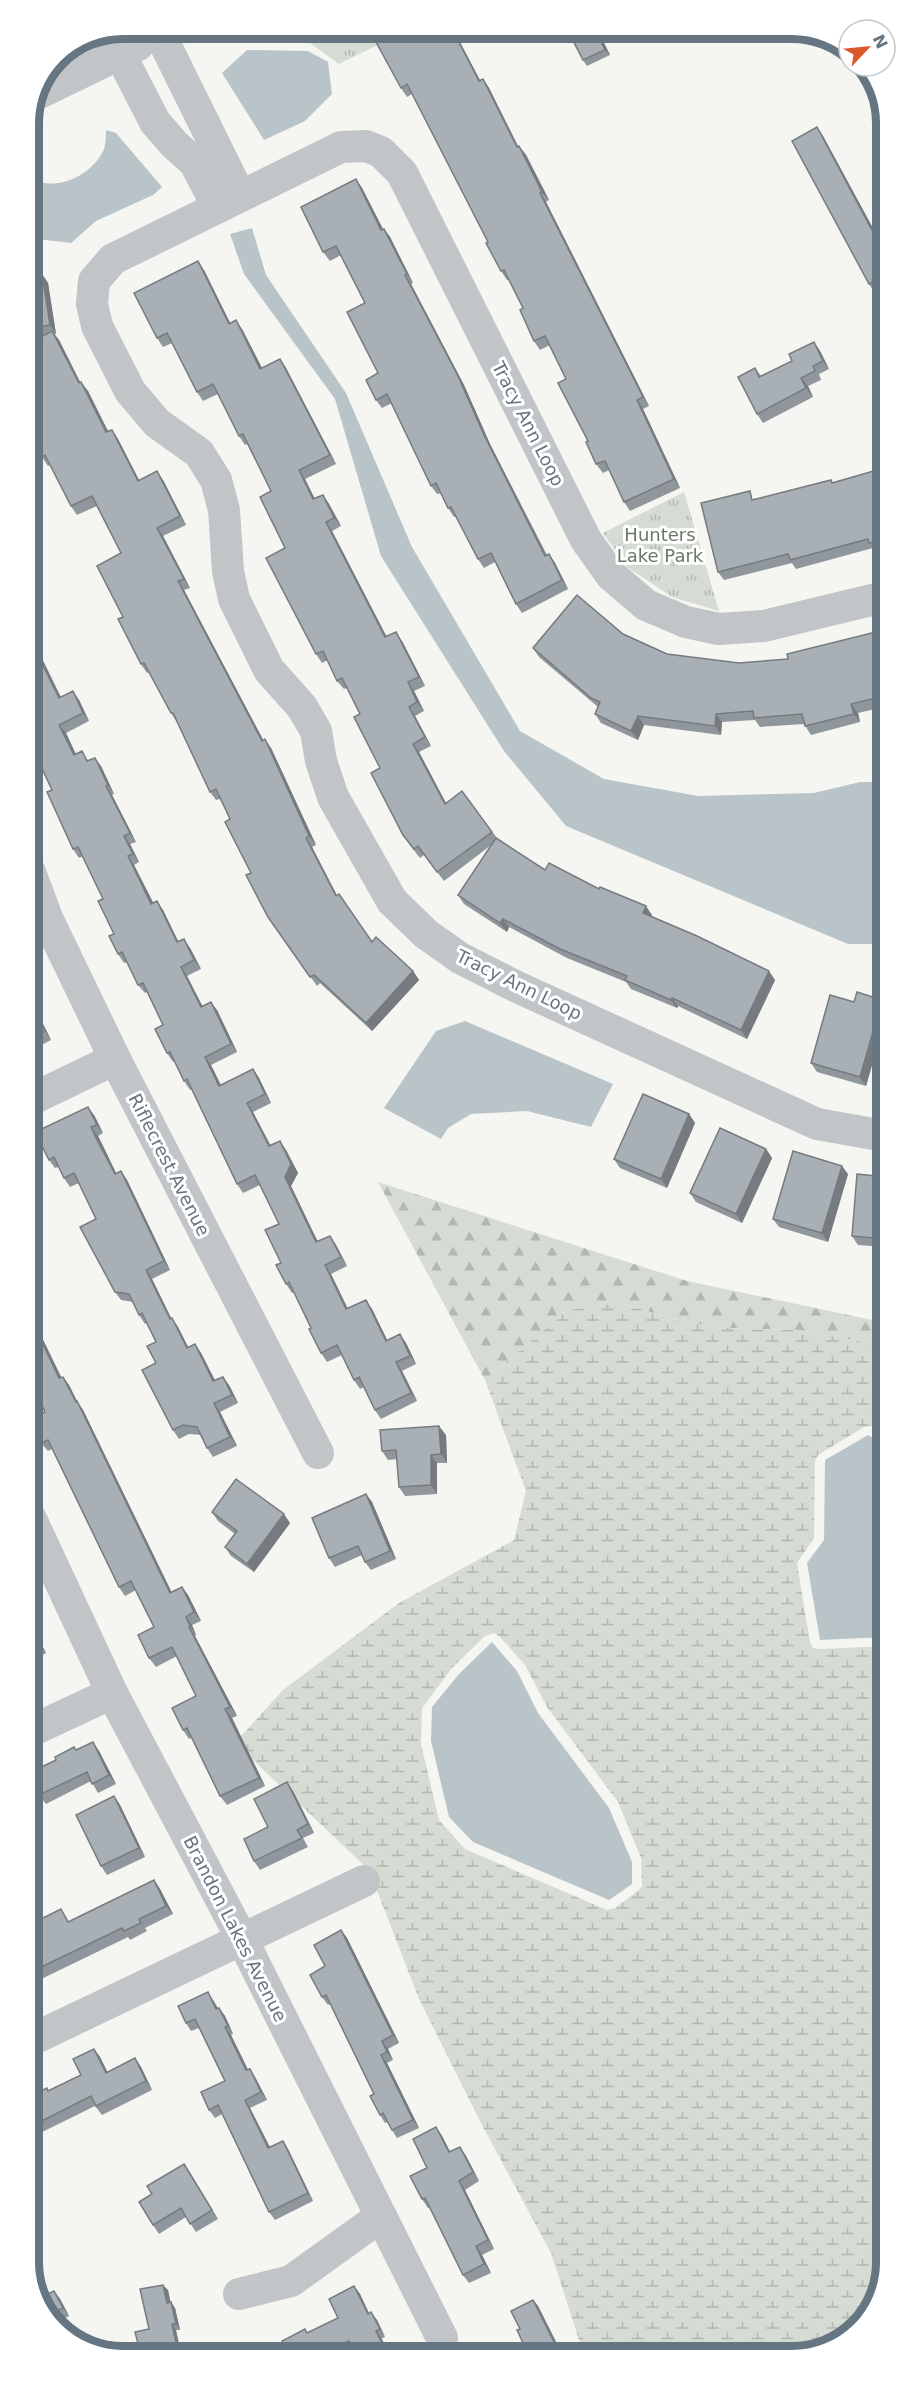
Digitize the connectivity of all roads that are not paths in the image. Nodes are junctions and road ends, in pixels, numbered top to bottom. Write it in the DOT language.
graph roads {
  1 [pos="150,39"];
  2 [pos="169,39"];
  3 [pos="120,54"];
  4 [pos="47,89"];
  5 [pos="198,110"];
  6 [pos="161,129"];
  7 [pos="229,202"];
  8 [pos="876,599"];
  9 [pos="39,898"];
  10 [pos="115,1059"];
  11 [pos="39,1096"];
  12 [pos="876,1134"];
  13 [pos="318,1453"];
  14 [pos="39,1536"];
  15 [pos="112,1693"];
  16 [pos="39,1727"];
  17 [pos="364,1881"];
  18 [pos="242,1940"];
  19 [pos="39,2037"];
  20 [pos="380,2217"];
  21 [pos="239,2294"];
  22 [pos="442,2338"];
  1 -- 3 [label="street"];
  2 -- 5 [label="street"];
  3 -- 4 [label="street"];
  3 -- 6 [label="street"];
  5 -- 6 [label="street"];
  5 -- 7 [label="street"];
  6 -- 7 [label="street"];
  7 -- 8 [label="street, Tracy Ann Loop"];
  7 -- 12 [label="street, Tracy Ann Loop"];
  9 -- 10 [label="street, Riflecrest Avenue"];
  10 -- 11 [label="street"];
  10 -- 13 [label="street, Riflecrest Avenue"];
  14 -- 15 [label="street, Brandon Lakes Avenue"];
  15 -- 16 [label="street"];
  15 -- 18 [label="street, Brandon Lakes Avenue"];
  17 -- 18 [label="street"];
  18 -- 19 [label="street"];
  18 -- 20 [label="street, Brandon Lakes Avenue"];
  20 -- 21 [label="street"];
  20 -- 22 [label="street, Brandon Lakes Avenue"];
}
